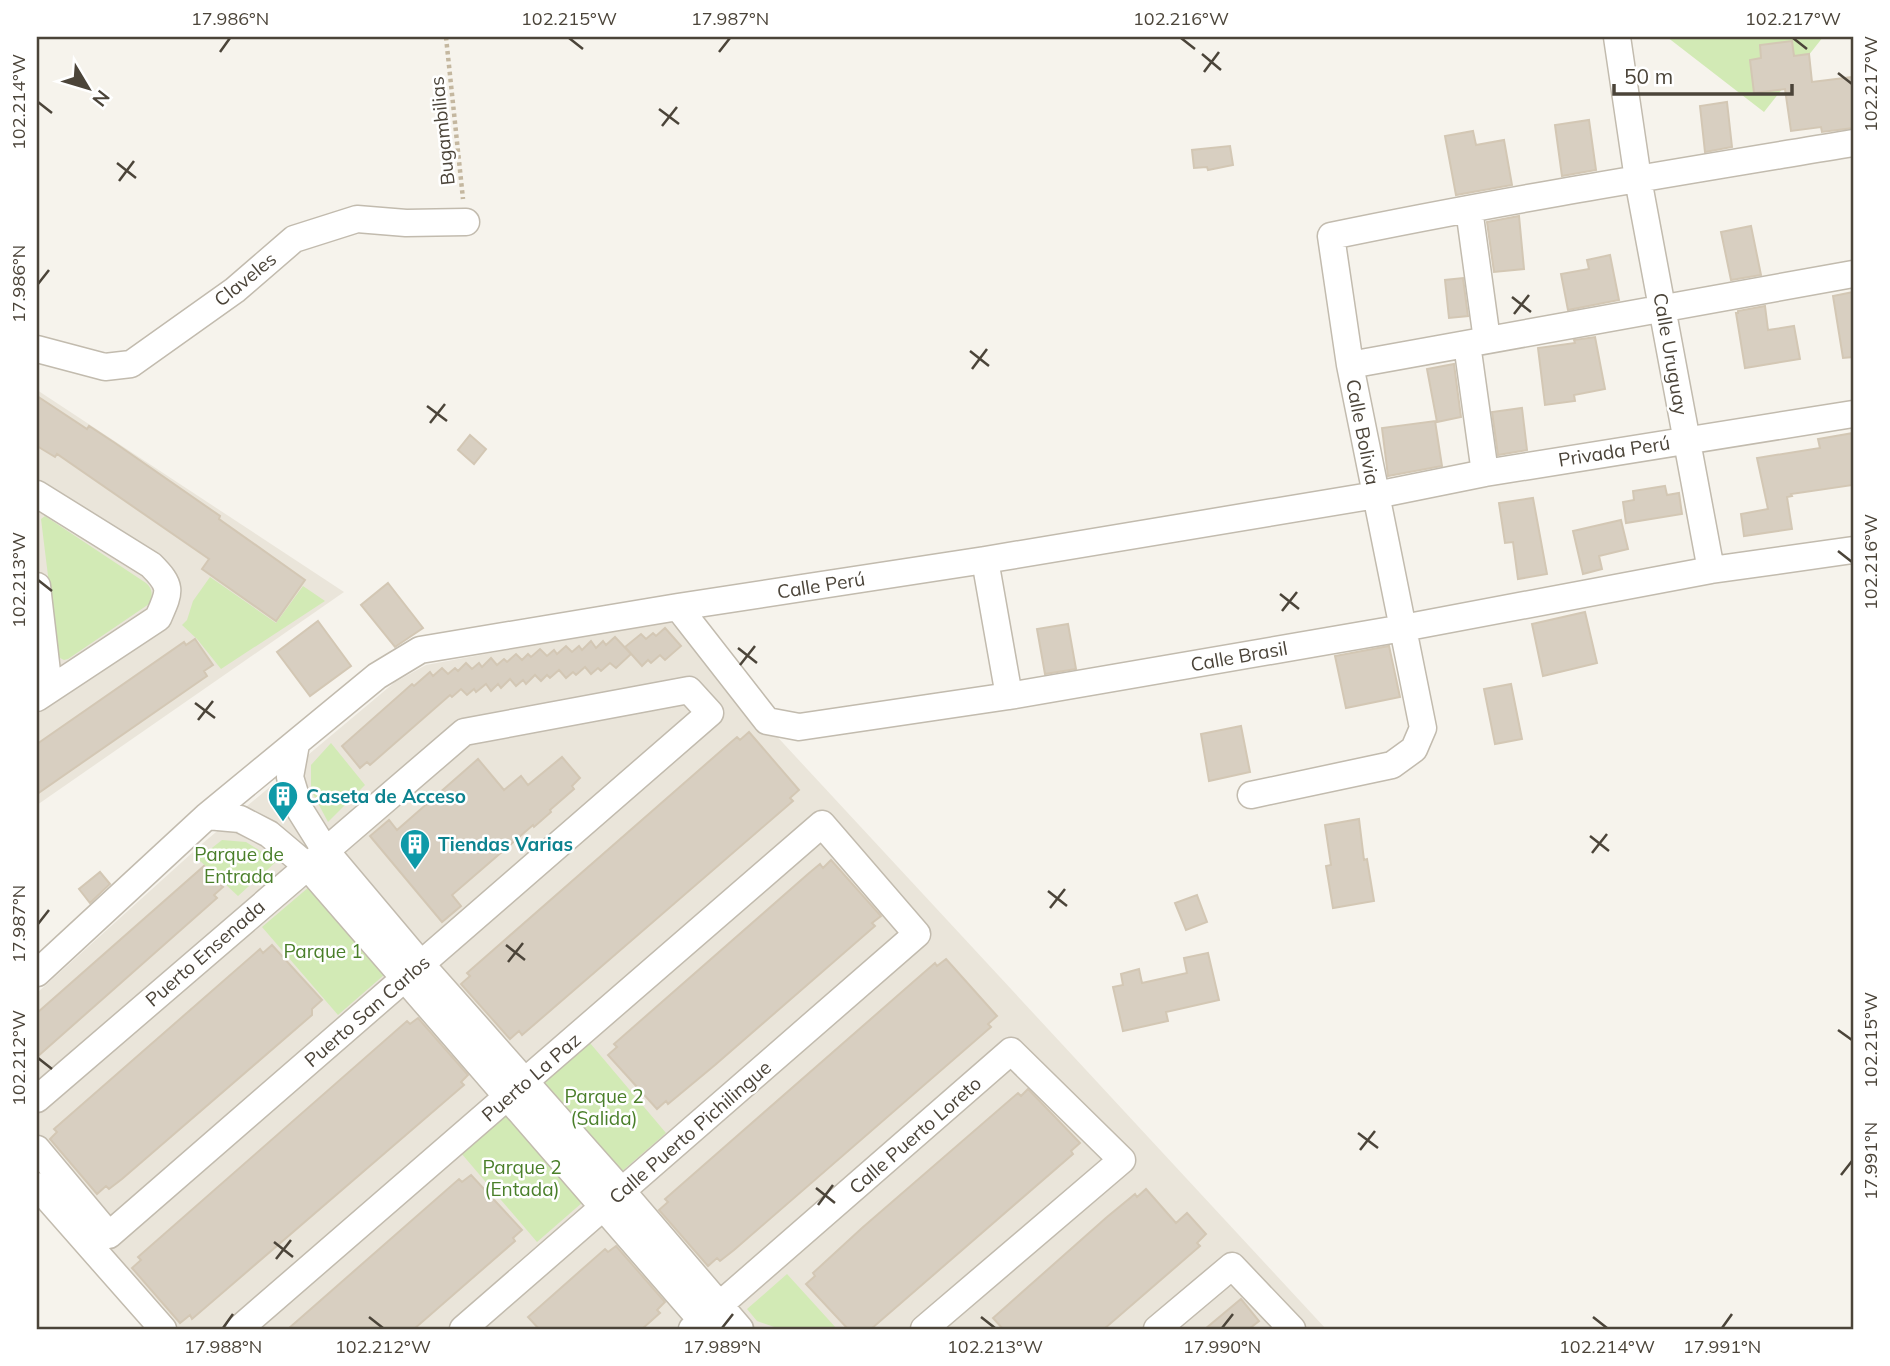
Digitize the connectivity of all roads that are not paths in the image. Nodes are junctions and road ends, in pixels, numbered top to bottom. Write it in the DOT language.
graph roads {
  1 [pos="1617,37"];
  2 [pos="1853,143"];
  3 [pos="1638,178"];
  4 [pos="1469,209"];
  5 [pos="466,222"];
  6 [pos="1853,274"];
  7 [pos="1663,309"];
  8 [pos="1477,342"];
  9 [pos="37,349"];
  10 [pos="1350,365"];
  11 [pos="1853,414"];
  12 [pos="1686,439"];
  13 [pos="1485,473"];
  14 [pos="37,494"];
  15 [pos="1376,495"];
  16 [pos="1853,550"];
  17 [pos="985,560"];
  18 [pos="1711,570"];
  19 [pos="678,607"];
  20 [pos="38,615"];
  21 [pos="1403,628"];
  22 [pos="43,693"];
  23 [pos="1009,696"];
  24 [pos="710,713"];
  25 [pos="296,744"];
  26 [pos="1251,795"];
  27 [pos="207,816"];
  28 [pos="822,824"];
  29 [pos="316,858"];
  30 [pos="413,971"];
  31 [pos="37,973"];
  32 [pos="516,1089"];
  33 [pos="37,1098"];
  34 [pos="37,1149"];
  35 [pos="37,1186"];
  36 [pos="612,1199"];
  37 [pos="705,1321"];
  38 [pos="163,1329"];
  39 [pos="239,1329"];
  40 [pos="463,1329"];
  41 [pos="740,1329"];
  42 [pos="924,1329"];
  43 [pos="1157,1329"];
  44 [pos="1292,1329"];
  1 -- 3 [label="street, Calle Uruguay"];
  2 -- 3 [label="street"];
  3 -- 4 [label="street"];
  3 -- 7 [label="street, Calle Uruguay"];
  4 -- 8 [label="street"];
  4 -- 10 [label="street"];
  5 -- 9 [label="street, Claveles"];
  6 -- 7 [label="street, Calle Bolivia"];
  7 -- 8 [label="street, Calle Bolivia"];
  7 -- 12 [label="street, Calle Uruguay"];
  8 -- 10 [label="street, Calle Bolivia"];
  8 -- 13 [label="street"];
  10 -- 15 [label="street, Calle Bolivia"];
  11 -- 12 [label="street, Privada Perú"];
  12 -- 13 [label="street, Privada Perú"];
  12 -- 18 [label="street, Calle Uruguay"];
  13 -- 15 [label="street, Privada Perú"];
  14 -- 22 [label="street"];
  15 -- 17 [label="street, Calle Perú"];
  15 -- 21 [label="street, Calle Bolivia"];
  16 -- 18 [label="street, Calle Brasil"];
  17 -- 19 [label="street, Calle Perú"];
  17 -- 23 [label="street"];
  18 -- 21 [label="street, Calle Brasil"];
  19 -- 23 [label="street, Calle Brasil"];
  19 -- 25 [label="street, Calle Perú"];
  20 -- 22 [label="street"];
  21 -- 23 [label="street, Calle Brasil"];
  21 -- 26 [label="street, Calle Bolivia"];
  24 -- 29 [label="street, Puerto Ensenada"];
  24 -- 30 [label="street, Puerto San Carlos"];
  25 -- 27 [label="street, Calle Perú"];
  25 -- 29 [label="street"];
  27 -- 29 [label="street"];
  27 -- 31 [label="street, Calle Perú"];
  28 -- 32 [label="street, Puerto La Paz"];
  28 -- 36 [label="street, Calle Puerto Pichilingue"];
  29 -- 30 [label="street"];
  29 -- 33 [label="street, Puerto Ensenada"];
  30 -- 32 [label="street"];
  30 -- 34 [label="street, Puerto San Carlos"];
  32 -- 36 [label="street"];
  32 -- 39 [label="street, Puerto La Paz"];
  35 -- 38 [label="street"];
  36 -- 37 [label="street"];
  36 -- 40 [label="street, Calle Puerto Pichilingue"];
  37 -- 41 [label="street"];
  37 -- 42 [label="street, Calle Puerto Loreto"];
  43 -- 44 [label="street"];
}
